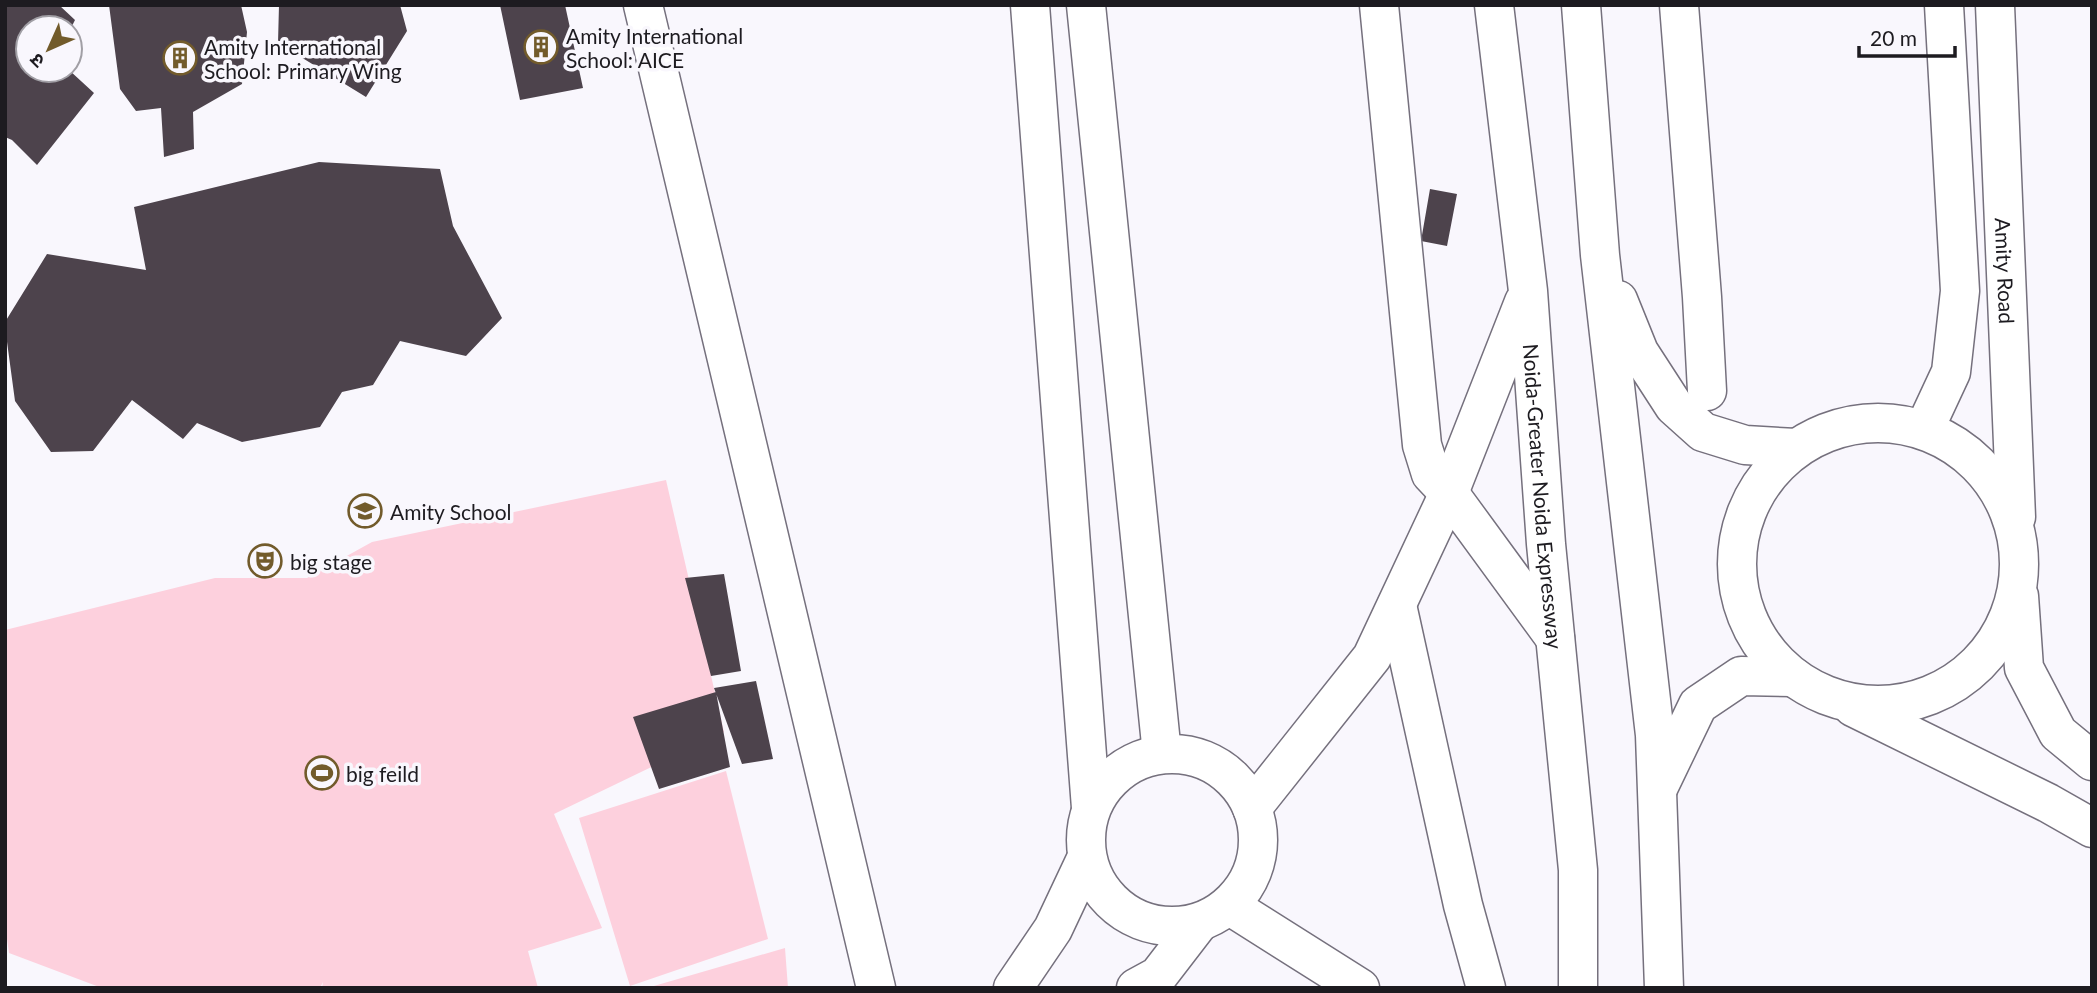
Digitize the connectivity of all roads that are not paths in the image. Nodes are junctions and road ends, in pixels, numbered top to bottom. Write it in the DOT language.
graph roads {
  1 [pos="643,5"];
  2 [pos="1030,5"];
  3 [pos="1086,5"];
  4 [pos="1379,5"];
  5 [pos="1494,5"];
  6 [pos="1581,5"];
  7 [pos="1679,5"];
  8 [pos="1944,5"];
  9 [pos="1995,5"];
  10 [pos="1600,256"];
  11 [pos="1528,291"];
  12 [pos="1707,391"];
  13 [pos="1924,430"];
  14 [pos="1796,448"];
  15 [pos="1449,493"];
  16 [pos="2017,535"];
  17 [pos="2019,584"];
  18 [pos="1397,605"];
  19 [pos="1555,638"];
  20 [pos="1793,677"];
  21 [pos="1836,699"];
  22 [pos="1162,754"];
  23 [pos="2092,761"];
  24 [pos="1657,790"];
  25 [pos="1091,808"];
  26 [pos="1252,808"];
  27 [pos="2092,828"];
  28 [pos="1086,859"];
  29 [pos="1214,915"];
  30 [pos="876,988"];
  31 [pos="1013,988"];
  32 [pos="1136,988"];
  33 [pos="1360,988"];
  34 [pos="1486,988"];
  35 [pos="1578,988"];
  36 [pos="1664,988"];
  1 -- 30 [label="main road"];
  2 -- 25 [label="main road"];
  3 -- 22 [label="main road"];
  4 -- 15 [label="main road"];
  5 -- 11 [label="main road, Noida-Greater Noida Expressway"];
  6 -- 10 [label="main road"];
  7 -- 12 [label="main road"];
  8 -- 13 [label="main road"];
  9 -- 16 [label="main road, Amity Road"];
  10 -- 14 [label="main road"];
  10 -- 24 [label="main road"];
  11 -- 15 [label="main road"];
  11 -- 19 [label="main road, Noida-Greater Noida Expressway"];
  13 -- 14 [label="main road"];
  13 -- 16 [label="main road"];
  14 -- 20 [label="main road"];
  15 -- 18 [label="main road"];
  15 -- 19 [label="main road"];
  16 -- 17 [label="main road, Amity Road"];
  17 -- 21 [label="main road"];
  17 -- 23 [label="main road, Amity Road"];
  18 -- 26 [label="main road"];
  18 -- 34 [label="main road"];
  19 -- 35 [label="main road, Noida-Greater Noida Expressway"];
  20 -- 21 [label="main road"];
  20 -- 24 [label="main road"];
  21 -- 27 [label="main road"];
  22 -- 25 [label="main road"];
  22 -- 26 [label="main road"];
  24 -- 36 [label="main road"];
  25 -- 28 [label="main road"];
  26 -- 29 [label="main road"];
  28 -- 29 [label="main road"];
  28 -- 31 [label="main road"];
  29 -- 32 [label="main road"];
  29 -- 33 [label="main road"];
}
